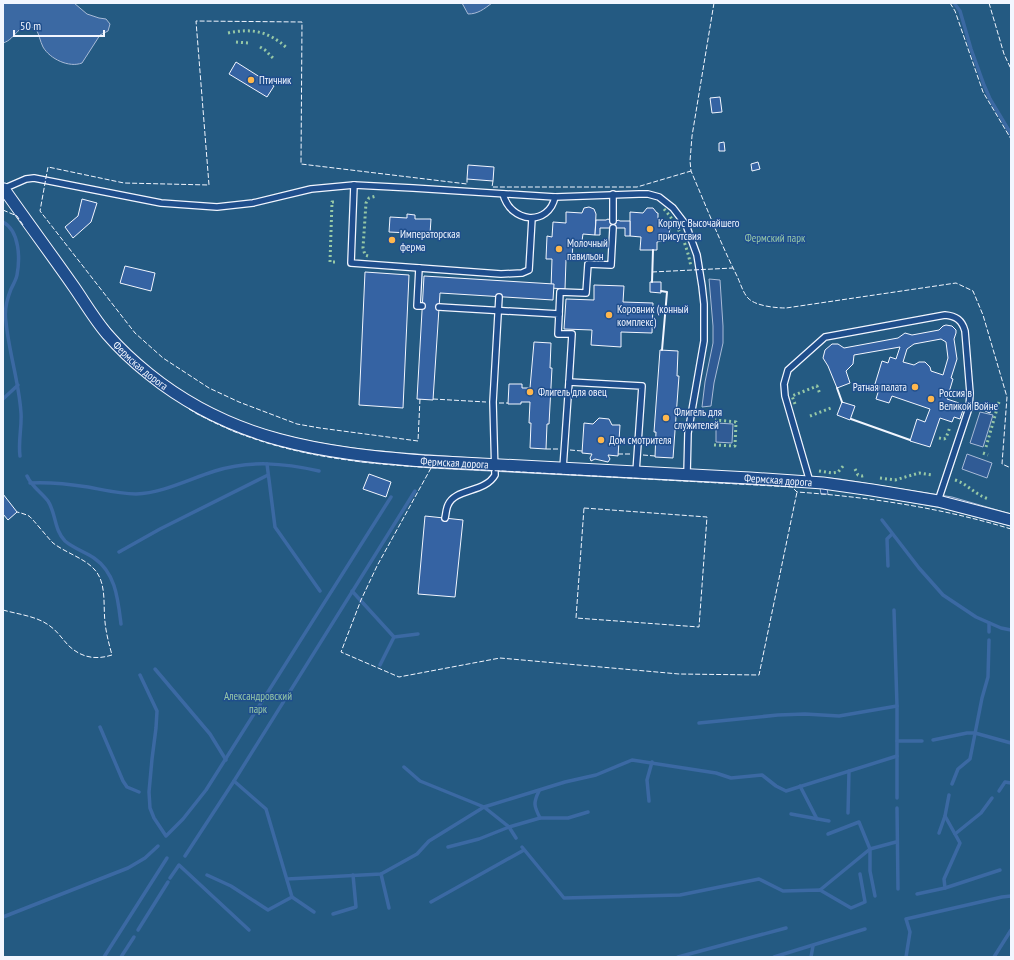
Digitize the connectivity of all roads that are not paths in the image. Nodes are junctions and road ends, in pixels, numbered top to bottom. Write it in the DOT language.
graph roads {
  1 [pos="354,185"];
  2 [pos="3,188"];
  3 [pos="503,194"];
  4 [pos="613,194"];
  5 [pos="555,197"];
  6 [pos="532,218"];
  7 [pos="613,221"];
  8 [pos="613,228"];
  9 [pos="419,268"];
  10 [pos="501,274"];
  11 [pos="500,281"];
  12 [pos="499,297"];
  13 [pos="422,306"];
  14 [pos="439,307"];
  15 [pos="498,311"];
  16 [pos="559,314"];
  17 [pos="569,382"];
  18 [pos="494,465"];
  19 [pos="563,468"];
  20 [pos="636,472"];
  21 [pos="687,474"];
  22 [pos="810,482"];
  23 [pos="938,501"];
  24 [pos="445,518"];
  25 [pos="1011,520"];
  1 -- 2 [label="lane"];
  1 -- 3 [label="lane"];
  1 -- 9 [label="lane"];
  2 -- 18 [label="street, Фермская дорога"];
  3 -- 5 [label="lane"];
  3 -- 6 [label="lane"];
  4 -- 5 [label="lane"];
  4 -- 7 [label="lane"];
  4 -- 21 [label="lane"];
  5 -- 6 [label="lane"];
  6 -- 10 [label="lane"];
  8 -- 16 [label="lane"];
  9 -- 10 [label="lane"];
  9 -- 13 [label="lane"];
  10 -- 11 [label="lane"];
  12 -- 15 [label="lane"];
  14 -- 15 [label="lane"];
  15 -- 16 [label="lane"];
  15 -- 18 [label="lane"];
  16 -- 17 [label="lane"];
  17 -- 19 [label="lane"];
  17 -- 20 [label="lane"];
  18 -- 19 [label="street, Фермская дорога"];
  18 -- 24 [label="lane"];
  19 -- 20 [label="street, Фермская дорога"];
  20 -- 21 [label="street, Фермская дорога"];
  21 -- 22 [label="street, Фермская дорога"];
  22 -- 23 [label="street, Фермская дорога"];
  22 -- 23 [label="lane"];
  23 -- 25 [label="street, Фермская дорога"];
}
